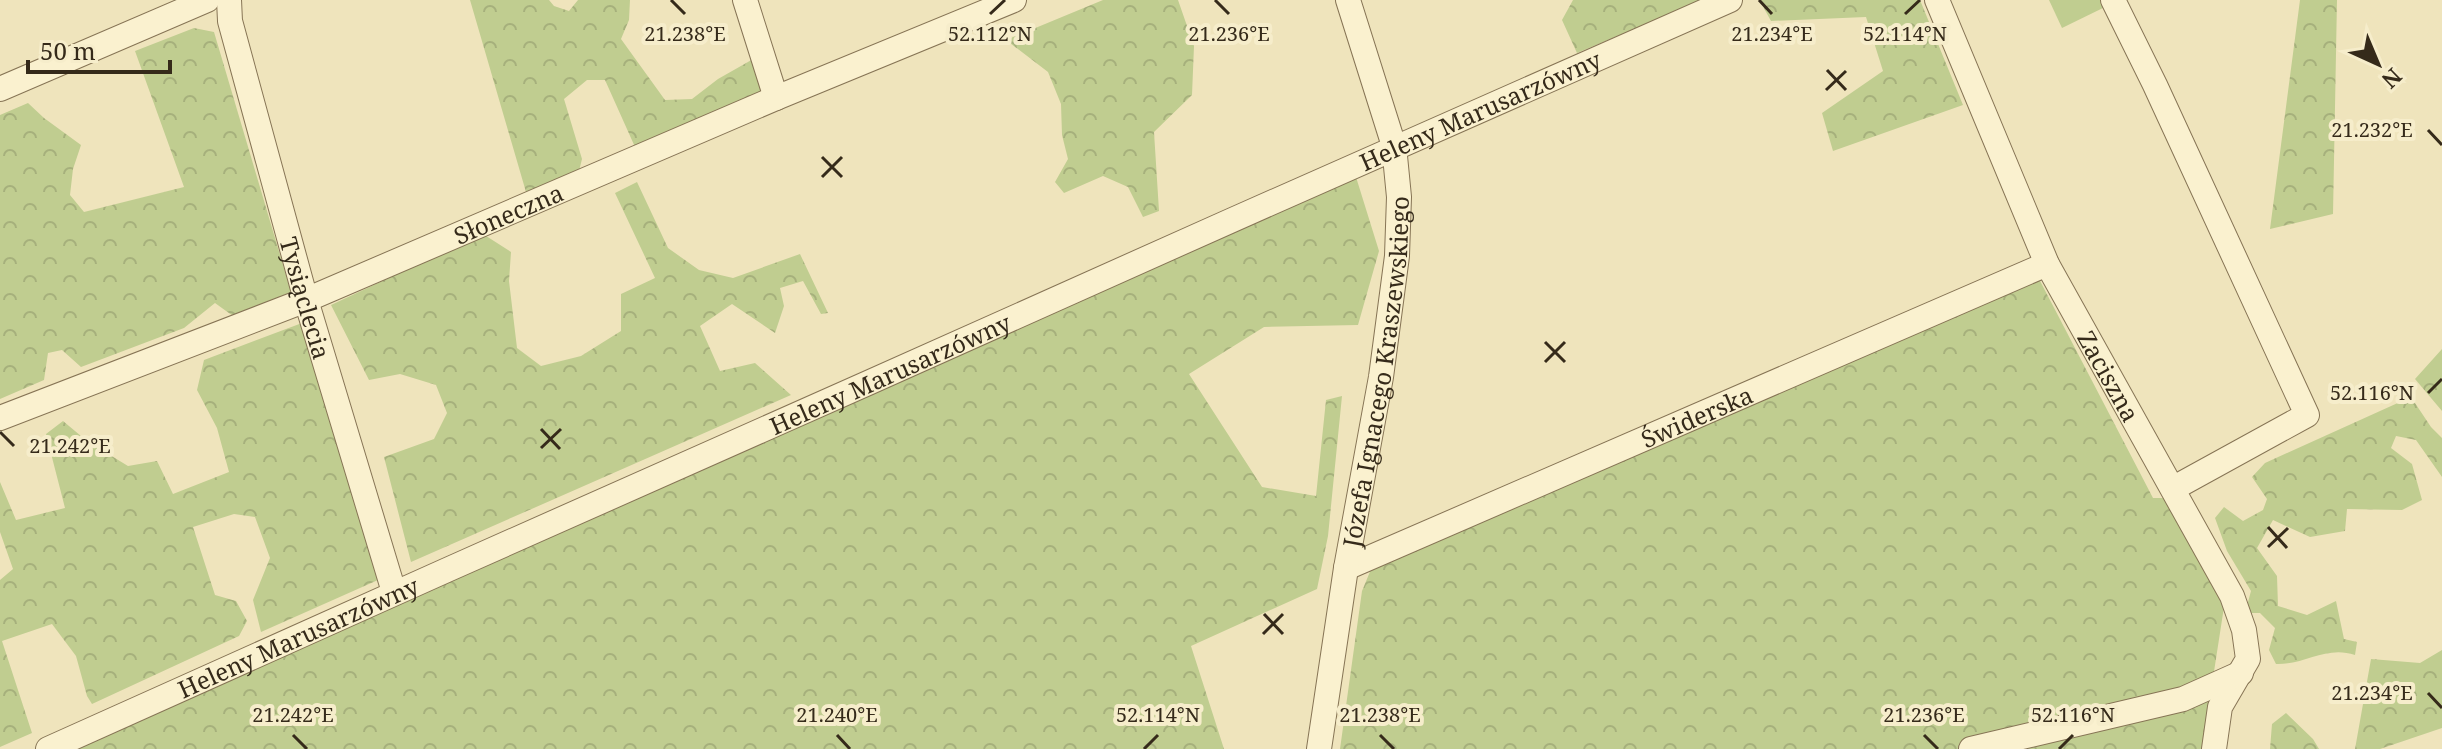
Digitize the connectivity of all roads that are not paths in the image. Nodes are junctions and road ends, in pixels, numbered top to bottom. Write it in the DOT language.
graph roads {
  1 [pos="207,0"];
  2 [pos="229,0"];
  3 [pos="745,0"];
  4 [pos="1014,0"];
  5 [pos="1348,0"];
  6 [pos="1730,0"];
  7 [pos="1937,0"];
  8 [pos="2113,0"];
  9 [pos="0,89"];
  10 [pos="776,98"];
  11 [pos="1394,146"];
  12 [pos="2047,264"];
  13 [pos="306,300"];
  14 [pos="0,418"];
  15 [pos="2174,488"];
  16 [pos="1346,568"];
  17 [pos="394,592"];
  18 [pos="2241,673"];
  19 [pos="2183,699"];
  20 [pos="2220,707"];
  21 [pos="48,749"];
  22 [pos="1319,749"];
  23 [pos="1971,749"];
  24 [pos="2214,749"];
  1 -- 9 [label="street"];
  2 -- 13 [label="street, Tysiąclecia"];
  3 -- 10 [label="street"];
  4 -- 10 [label="street, Słoneczna"];
  5 -- 11 [label="street, Józefa Ignacego Kraszewskiego"];
  6 -- 11 [label="street, Heleny Marusarzówny"];
  7 -- 12 [label="street, Zaciszna"];
  8 -- 15 [label="street"];
  10 -- 13 [label="street, Słoneczna"];
  11 -- 16 [label="street, Józefa Ignacego Kraszewskiego"];
  11 -- 17 [label="street, Heleny Marusarzówny"];
  12 -- 15 [label="street, Zaciszna"];
  12 -- 16 [label="street, Świderska"];
  13 -- 14 [label="street, Słoneczna"];
  13 -- 17 [label="street, Tysiąclecia"];
  15 -- 18 [label="street, Zaciszna"];
  16 -- 22 [label="street, Józefa Ignacego Kraszewskiego"];
  17 -- 21 [label="street, Heleny Marusarzówny"];
  18 -- 19 [label="street"];
  18 -- 20 [label="street, Zaciszna"];
  19 -- 20 [label="street"];
  19 -- 23 [label="street"];
  20 -- 24 [label="street, Zaciszna"];
}
